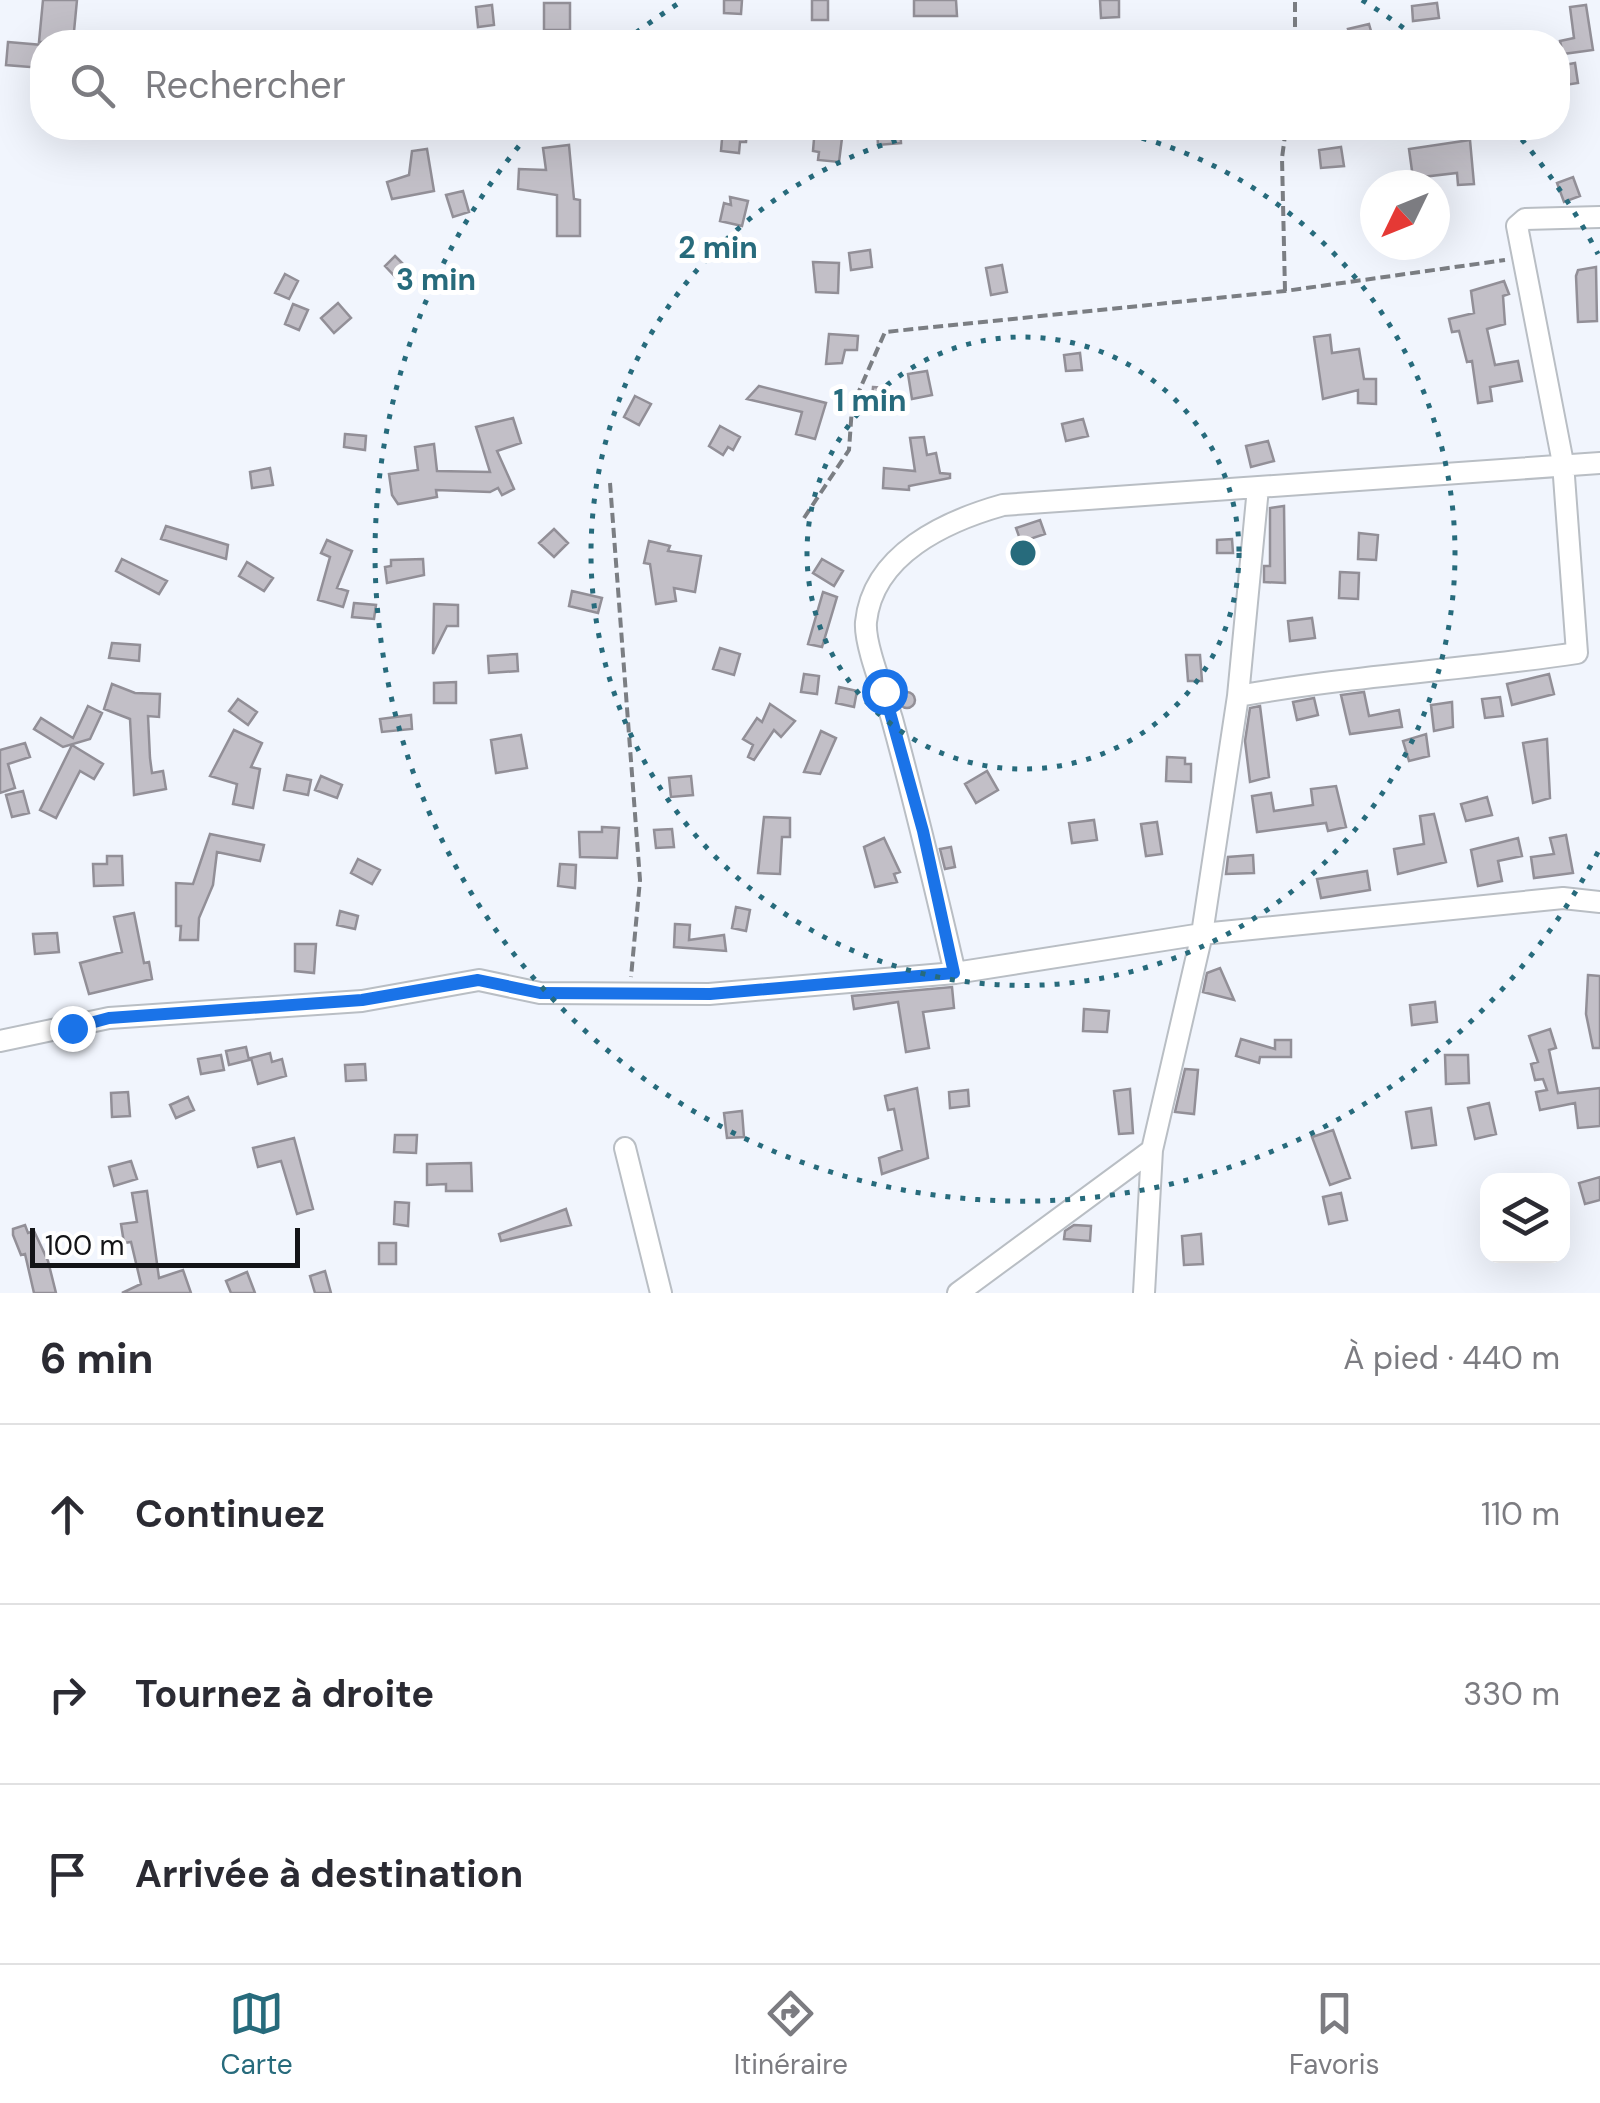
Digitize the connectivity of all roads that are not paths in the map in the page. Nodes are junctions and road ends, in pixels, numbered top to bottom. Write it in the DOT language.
graph roads {
  1 [pos="1600,217"];
  2 [pos="1563,463"];
  3 [pos="1600,463"];
  4 [pos="1258,488"];
  5 [pos="1600,651"];
  6 [pos="1577,653"];
  7 [pos="1238,696"];
  8 [pos="1600,902"];
  9 [pos="1202,934"];
  10 [pos="954,973"];
  11 [pos="0,1042"];
  12 [pos="626,1148"];
  13 [pos="1152,1150"];
  14 [pos="661,1293"];
  15 [pos="958,1293"];
  16 [pos="1144,1293"];
  1 -- 2 [label="street"];
  2 -- 3 [label="street"];
  2 -- 4 [label="street"];
  2 -- 6 [label="street"];
  4 -- 7 [label="street"];
  4 -- 10 [label="street"];
  5 -- 6 [label="street"];
  6 -- 7 [label="street"];
  7 -- 9 [label="street"];
  8 -- 9 [label="street"];
  9 -- 10 [label="street"];
  9 -- 13 [label="street"];
  10 -- 11 [label="street"];
  12 -- 14 [label="street"];
  13 -- 15 [label="street"];
  13 -- 16 [label="street"];
}
